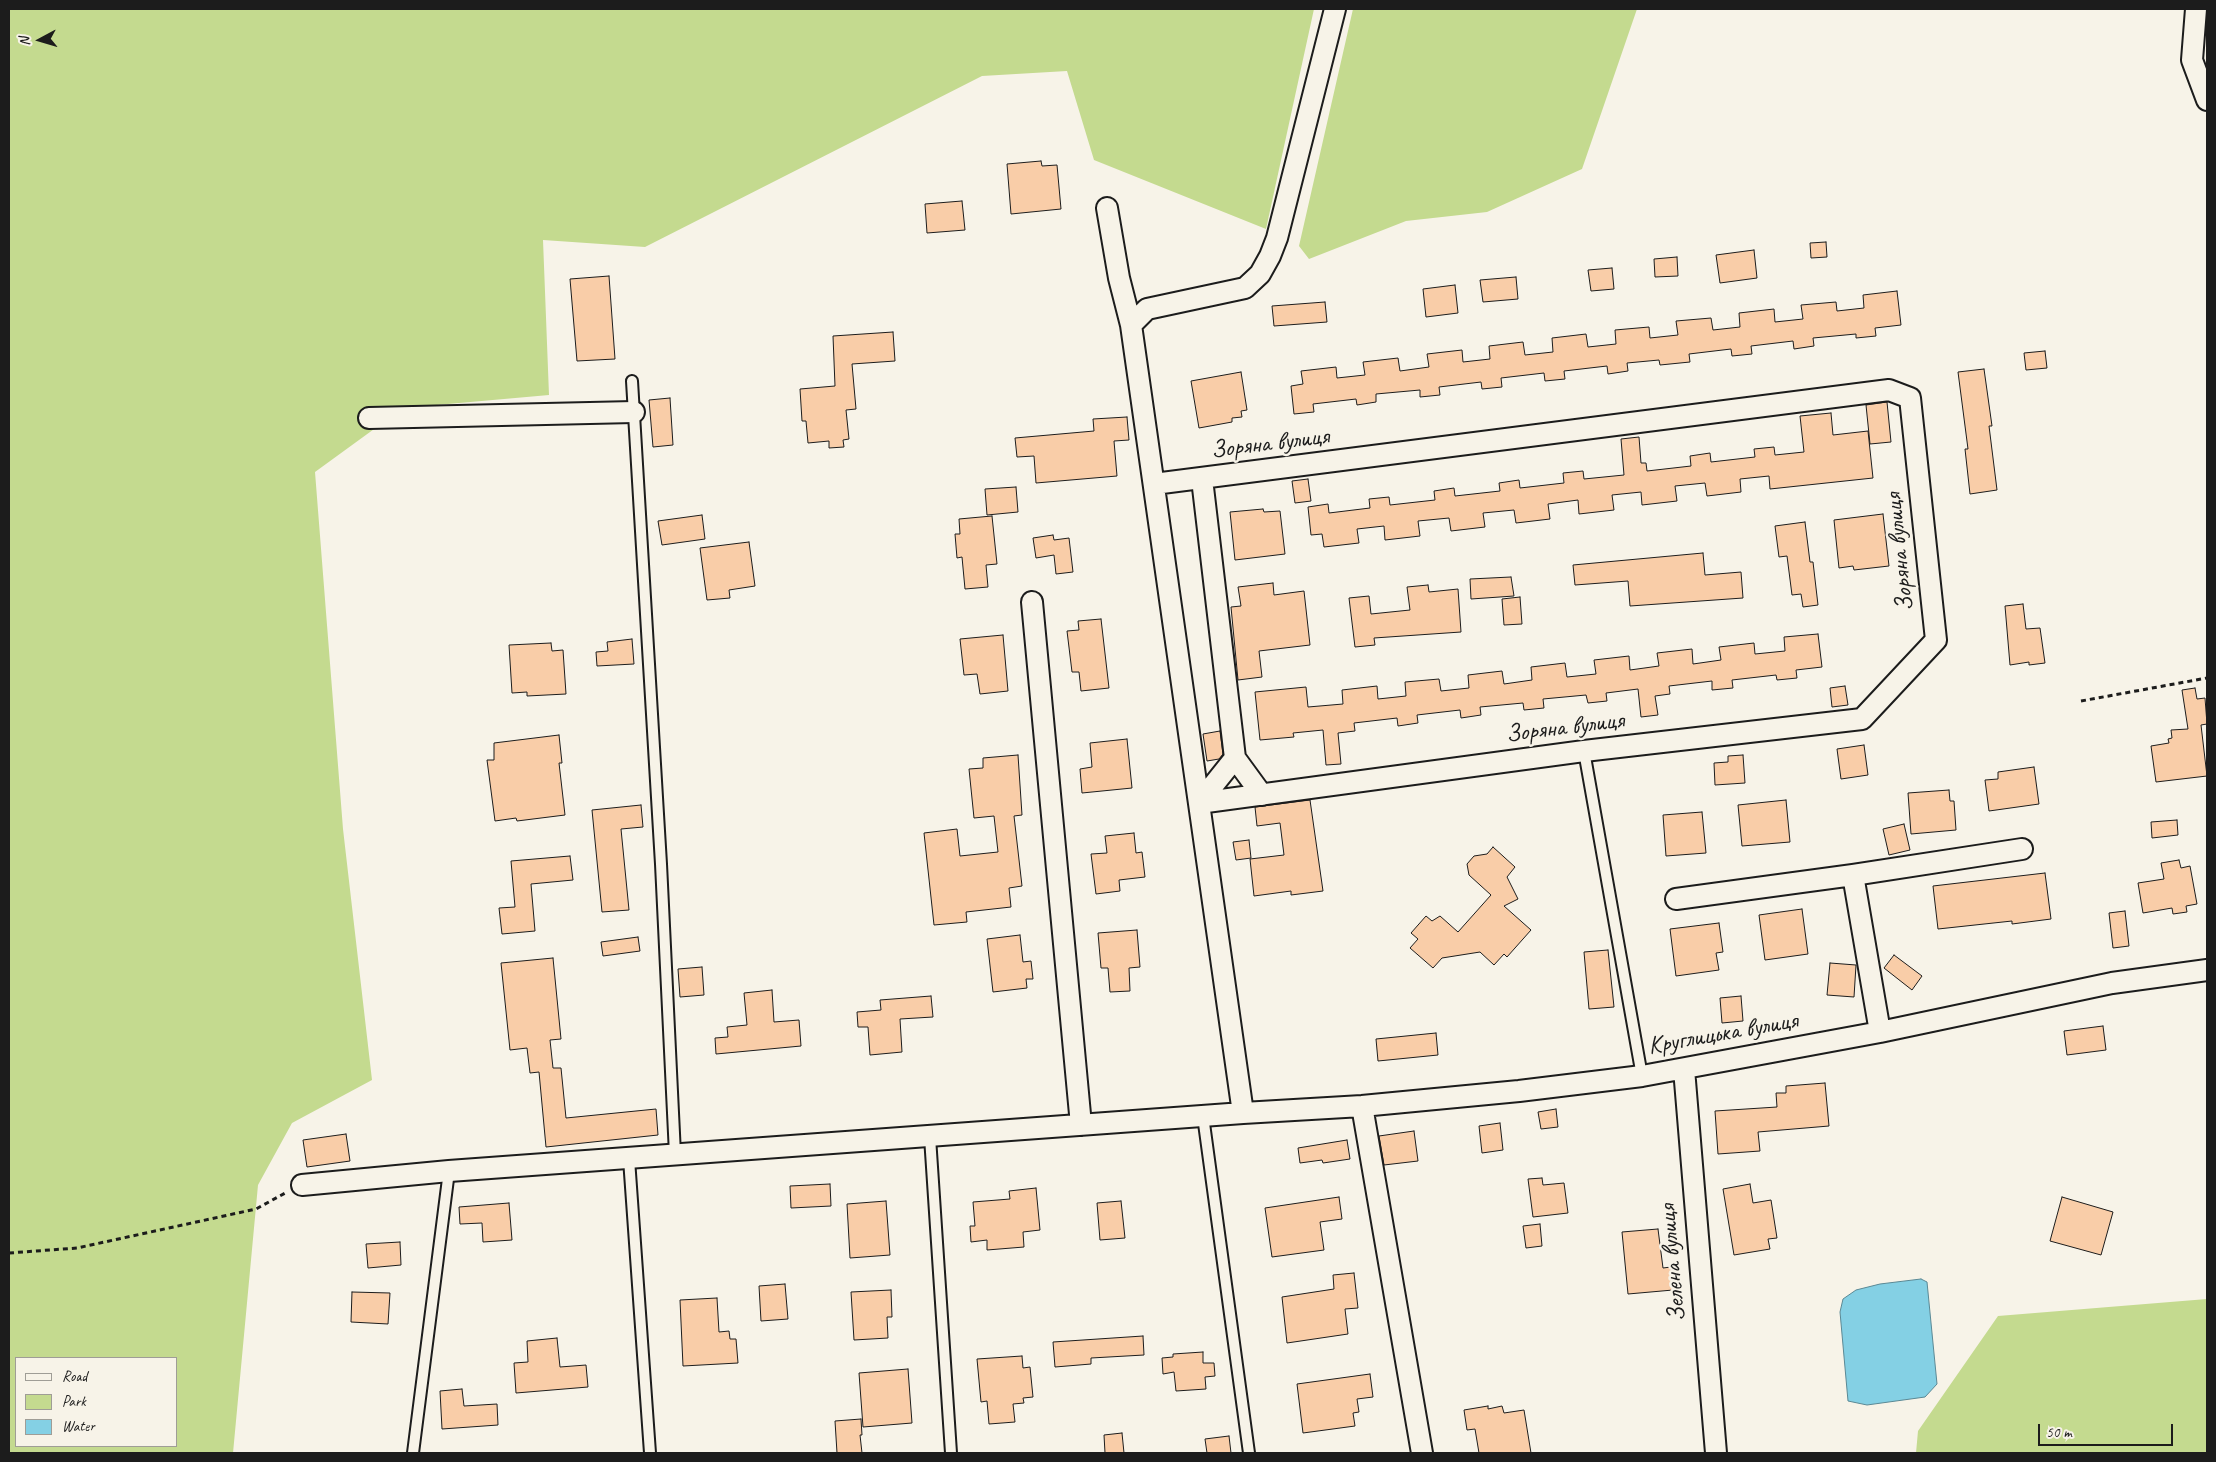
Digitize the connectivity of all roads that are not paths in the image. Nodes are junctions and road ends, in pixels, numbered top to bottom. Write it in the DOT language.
graph roads {
  1 [pos="1335,9"];
  2 [pos="2196,9"];
  3 [pos="2207,100"];
  4 [pos="1107,208"];
  5 [pos="1132,325"];
  6 [pos="632,381"];
  7 [pos="634,412"];
  8 [pos="369,418"];
  9 [pos="1202,479"];
  10 [pos="1154,484"];
  11 [pos="1032,602"];
  12 [pos="1584,751"];
  13 [pos="1234,758"];
  14 [pos="1262,795"];
  15 [pos="1199,803"];
  16 [pos="2022,849"];
  17 [pos="1853,875"];
  18 [pos="1676,899"];
  19 [pos="2207,970"];
  20 [pos="1880,1032"];
  21 [pos="1684,1069"];
  22 [pos="1642,1076"];
  23 [pos="1362,1106"];
  24 [pos="1243,1113"];
  25 [pos="1203,1116"];
  26 [pos="1081,1125"];
  27 [pos="930,1137"];
  28 [pos="675,1154"];
  29 [pos="630,1159"];
  30 [pos="450,1171"];
  31 [pos="302,1185"];
  32 [pos="413,1453"];
  33 [pos="650,1453"];
  34 [pos="952,1453"];
  35 [pos="1249,1453"];
  36 [pos="1422,1453"];
  37 [pos="1716,1453"];
  1 -- 5 [label="street"];
  2 -- 3 [label="street"];
  4 -- 5 [label="street"];
  5 -- 10 [label="street"];
  6 -- 7 [label="lane"];
  7 -- 8 [label="street"];
  7 -- 28 [label="lane"];
  9 -- 10 [label="street, Зоряна вулиця"];
  9 -- 12 [label="street, Зоряна вулиця"];
  9 -- 13 [label="street, Зоряна вулиця"];
  10 -- 15 [label="street"];
  11 -- 26 [label="street"];
  12 -- 14 [label="street, Зоряна вулиця"];
  12 -- 22 [label="lane"];
  13 -- 14 [label="street"];
  13 -- 15 [label="street"];
  14 -- 15 [label="street, Зоряна вулиця"];
  15 -- 24 [label="street"];
  16 -- 17 [label="street"];
  17 -- 18 [label="street"];
  17 -- 20 [label="street"];
  19 -- 20 [label="street, Круглицька вулиця"];
  20 -- 21 [label="street, Круглицька вулиця"];
  21 -- 22 [label="street, Круглицька вулиця"];
  21 -- 37 [label="street, Зелена вулиця"];
  22 -- 23 [label="street, Круглицька вулиця"];
  23 -- 24 [label="street, Круглицька вулиця"];
  23 -- 36 [label="street"];
  24 -- 25 [label="street, Круглицька вулиця"];
  25 -- 26 [label="street, Круглицька вулиця"];
  25 -- 35 [label="lane"];
  26 -- 27 [label="street, Круглицька вулиця"];
  27 -- 28 [label="street, Круглицька вулиця"];
  27 -- 34 [label="lane"];
  28 -- 29 [label="street, Круглицька вулиця"];
  29 -- 30 [label="street, Круглицька вулиця"];
  29 -- 33 [label="lane"];
  30 -- 31 [label="street, Круглицька вулиця"];
  30 -- 32 [label="lane"];
}
